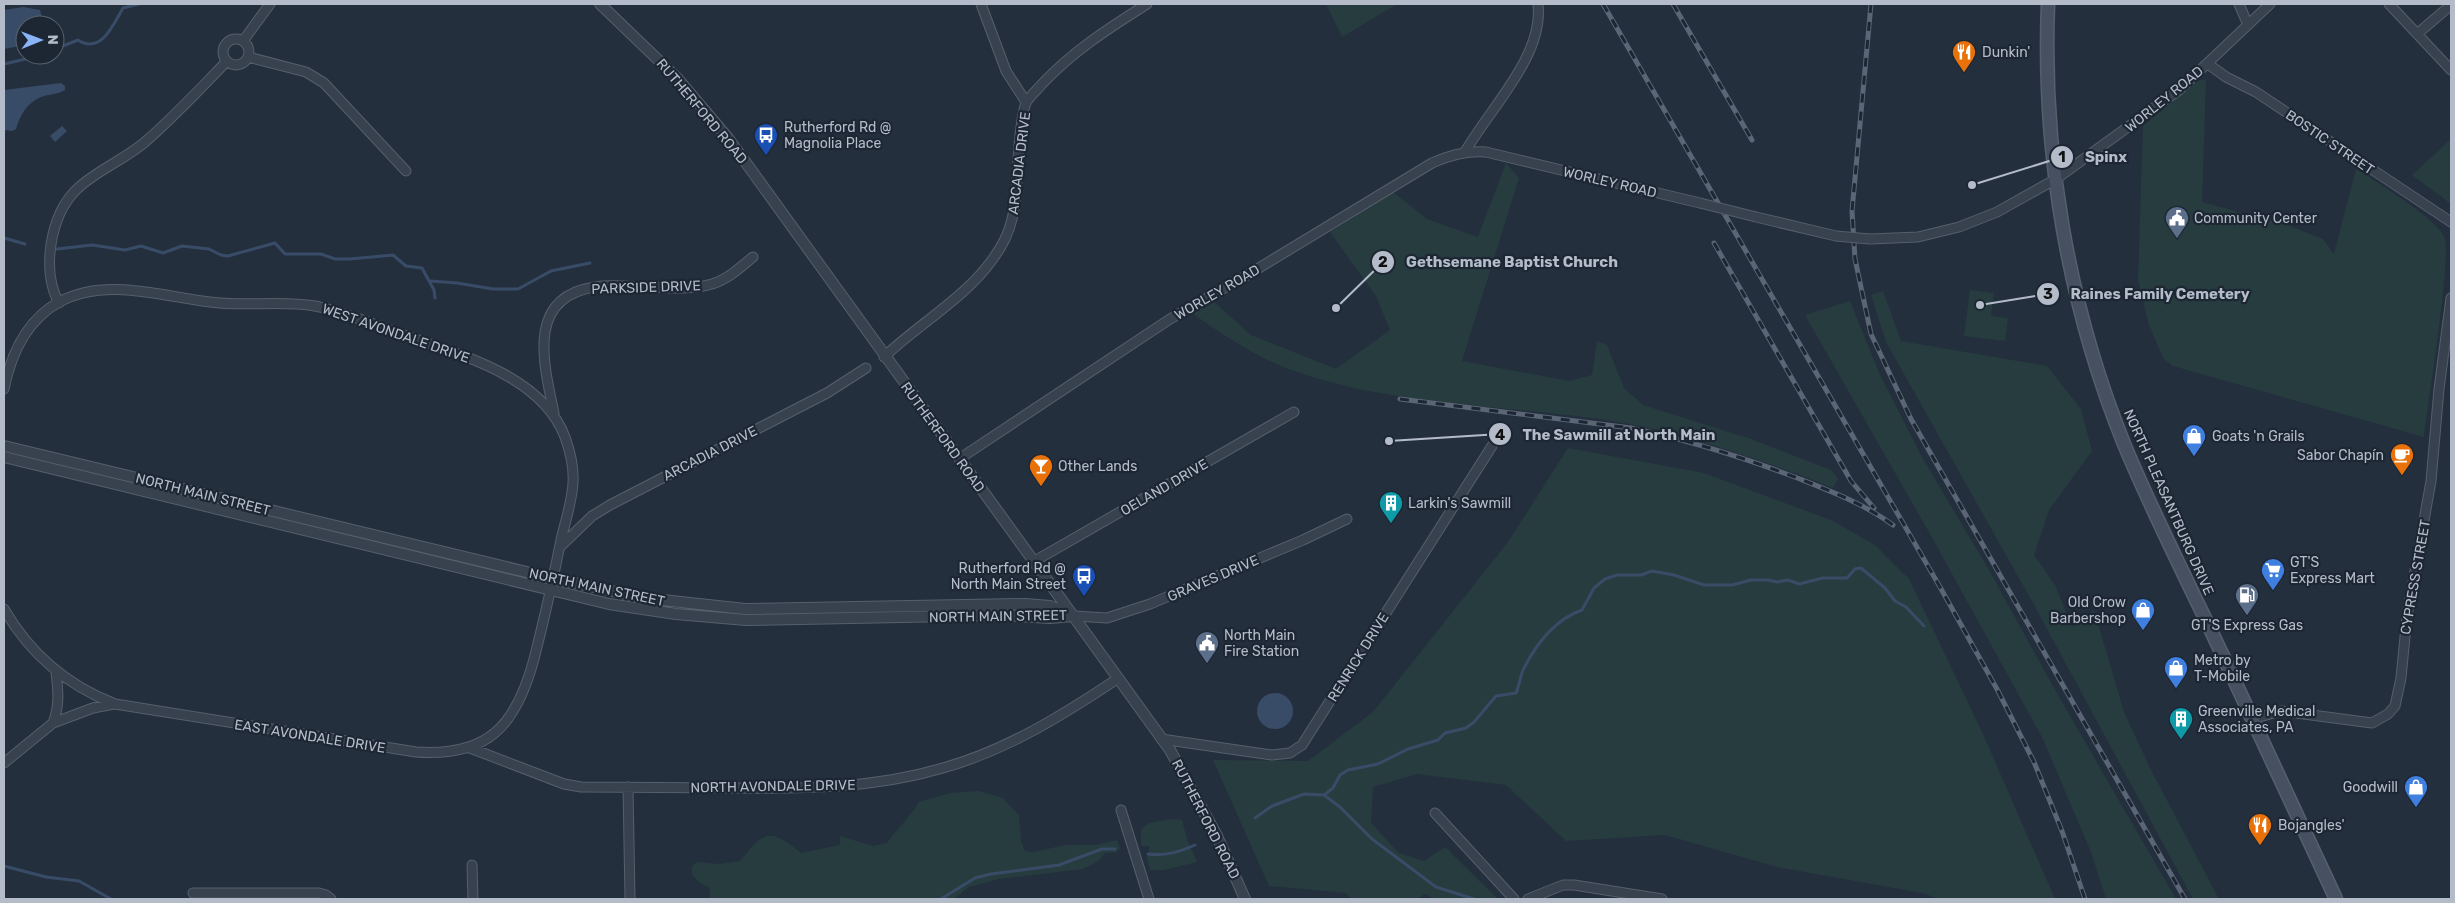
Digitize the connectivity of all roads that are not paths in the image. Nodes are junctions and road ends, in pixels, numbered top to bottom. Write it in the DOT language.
graph roads {
  1 [pos="270,4"];
  2 [pos="600,4"];
  3 [pos="982,4"];
  4 [pos="1147,4"];
  5 [pos="1538,4"];
  6 [pos="2048,4"];
  7 [pos="2239,4"];
  8 [pos="2270,4"];
  9 [pos="2389,4"];
  10 [pos="2451,5"];
  11 [pos="2248,24"];
  12 [pos="2417,34"];
  13 [pos="243,41"];
  14 [pos="248,57"];
  15 [pos="227,62"];
  16 [pos="2208,64"];
  17 [pos="2451,70"];
  18 [pos="1026,102"];
  19 [pos="1465,152"];
  20 [pos="406,171"];
  21 [pos="2056,179"];
  22 [pos="2451,222"];
  23 [pos="753,256"];
  24 [pos="2451,298"];
  25 [pos="59,303"];
  26 [pos="884,357"];
  27 [pos="866,368"];
  28 [pos="4,388"];
  29 [pos="1294,412"];
  30 [pos="554,413"];
  31 [pos="4,446"];
  32 [pos="1492,446"];
  33 [pos="4,457"];
  34 [pos="959,459"];
  35 [pos="253,506"];
  36 [pos="251,517"];
  37 [pos="1348,519"];
  38 [pos="560,546"];
  39 [pos="1033,562"];
  40 [pos="552,584"];
  41 [pos="785,608"];
  42 [pos="4,609"];
  43 [pos="1074,616"];
  44 [pos="785,620"];
  45 [pos="56,672"];
  46 [pos="1117,678"];
  47 [pos="115,704"];
  48 [pos="2252,719"];
  49 [pos="53,723"];
  50 [pos="1161,739"];
  51 [pos="470,748"];
  52 [pos="4,763"];
  53 [pos="628,787"];
  54 [pos="1121,810"];
  55 [pos="1434,813"];
  56 [pos="472,865"];
  57 [pos="193,893"];
  58 [pos="331,899"];
  59 [pos="473,899"];
  60 [pos="630,899"];
  61 [pos="1149,899"];
  62 [pos="1245,899"];
  63 [pos="1514,899"];
  64 [pos="1528,899"];
  65 [pos="1662,899"];
  66 [pos="2336,899"];
  1 -- 13 [label="street"];
  2 -- 26 [label="street, RUTHERFORD ROAD"];
  3 -- 18 [label="street"];
  4 -- 18 [label="street, ARCADIA DRIVE"];
  5 -- 19 [label="street"];
  6 -- 21 [label="main road, NORTH PLEASANTBURG DRIVE"];
  7 -- 11 [label="street"];
  8 -- 11 [label="street, WORLEY ROAD"];
  9 -- 12 [label="street"];
  10 -- 12 [label="street"];
  11 -- 16 [label="street, WORLEY ROAD"];
  12 -- 17 [label="street"];
  13 -- 14 [label="street"];
  13 -- 15 [label="street"];
  14 -- 15 [label="street"];
  14 -- 20 [label="street"];
  15 -- 25 [label="street"];
  16 -- 21 [label="street, WORLEY ROAD"];
  16 -- 22 [label="street, BOSTIC STREET"];
  18 -- 26 [label="street, ARCADIA DRIVE"];
  19 -- 21 [label="street, WORLEY ROAD, bridge"];
  19 -- 34 [label="street, WORLEY ROAD"];
  21 -- 48 [label="main road, NORTH PLEASANTBURG DRIVE"];
  23 -- 30 [label="street, PARKSIDE DRIVE"];
  24 -- 48 [label="street, CYPRESS STREET"];
  25 -- 28 [label="street, WEST AVONDALE DRIVE"];
  25 -- 30 [label="street, WEST AVONDALE DRIVE"];
  26 -- 34 [label="street, RUTHERFORD ROAD"];
  27 -- 38 [label="street, ARCADIA DRIVE"];
  29 -- 39 [label="street, OELAND DRIVE"];
  30 -- 38 [label="street, WEST AVONDALE DRIVE"];
  31 -- 35 [label="street, NORTH MAIN STREET"];
  32 -- 50 [label="street, RENRICK DRIVE"];
  33 -- 36 [label="street, NORTH MAIN STREET"];
  34 -- 39 [label="street, RUTHERFORD ROAD"];
  35 -- 36 [label="street"];
  35 -- 40 [label="street, NORTH MAIN STREET"];
  36 -- 40 [label="street, NORTH MAIN STREET"];
  37 -- 43 [label="street, GRAVES DRIVE"];
  38 -- 40 [label="street, WEST AVONDALE DRIVE"];
  39 -- 43 [label="street, RUTHERFORD ROAD"];
  40 -- 41 [label="street, NORTH MAIN STREET"];
  40 -- 44 [label="street, NORTH MAIN STREET"];
  40 -- 51 [label="street, EAST AVONDALE DRIVE"];
  41 -- 43 [label="street, NORTH MAIN STREET"];
  41 -- 44 [label="street"];
  42 -- 45 [label="street, EAST AVONDALE DRIVE"];
  43 -- 44 [label="street, NORTH MAIN STREET"];
  43 -- 46 [label="street, RUTHERFORD ROAD"];
  45 -- 47 [label="street, EAST AVONDALE DRIVE"];
  45 -- 49 [label="street"];
  46 -- 50 [label="street, RUTHERFORD ROAD"];
  46 -- 53 [label="street, NORTH AVONDALE DRIVE"];
  47 -- 49 [label="street"];
  47 -- 51 [label="street, EAST AVONDALE DRIVE"];
  48 -- 66 [label="main road, NORTH PLEASANTBURG DRIVE"];
  49 -- 52 [label="street"];
  50 -- 62 [label="street, RUTHERFORD ROAD"];
  51 -- 53 [label="street, NORTH AVONDALE DRIVE"];
  53 -- 60 [label="street"];
  54 -- 61 [label="street"];
  55 -- 63 [label="street"];
  56 -- 59 [label="street"];
  57 -- 58 [label="street"];
  64 -- 65 [label="street"];
}
